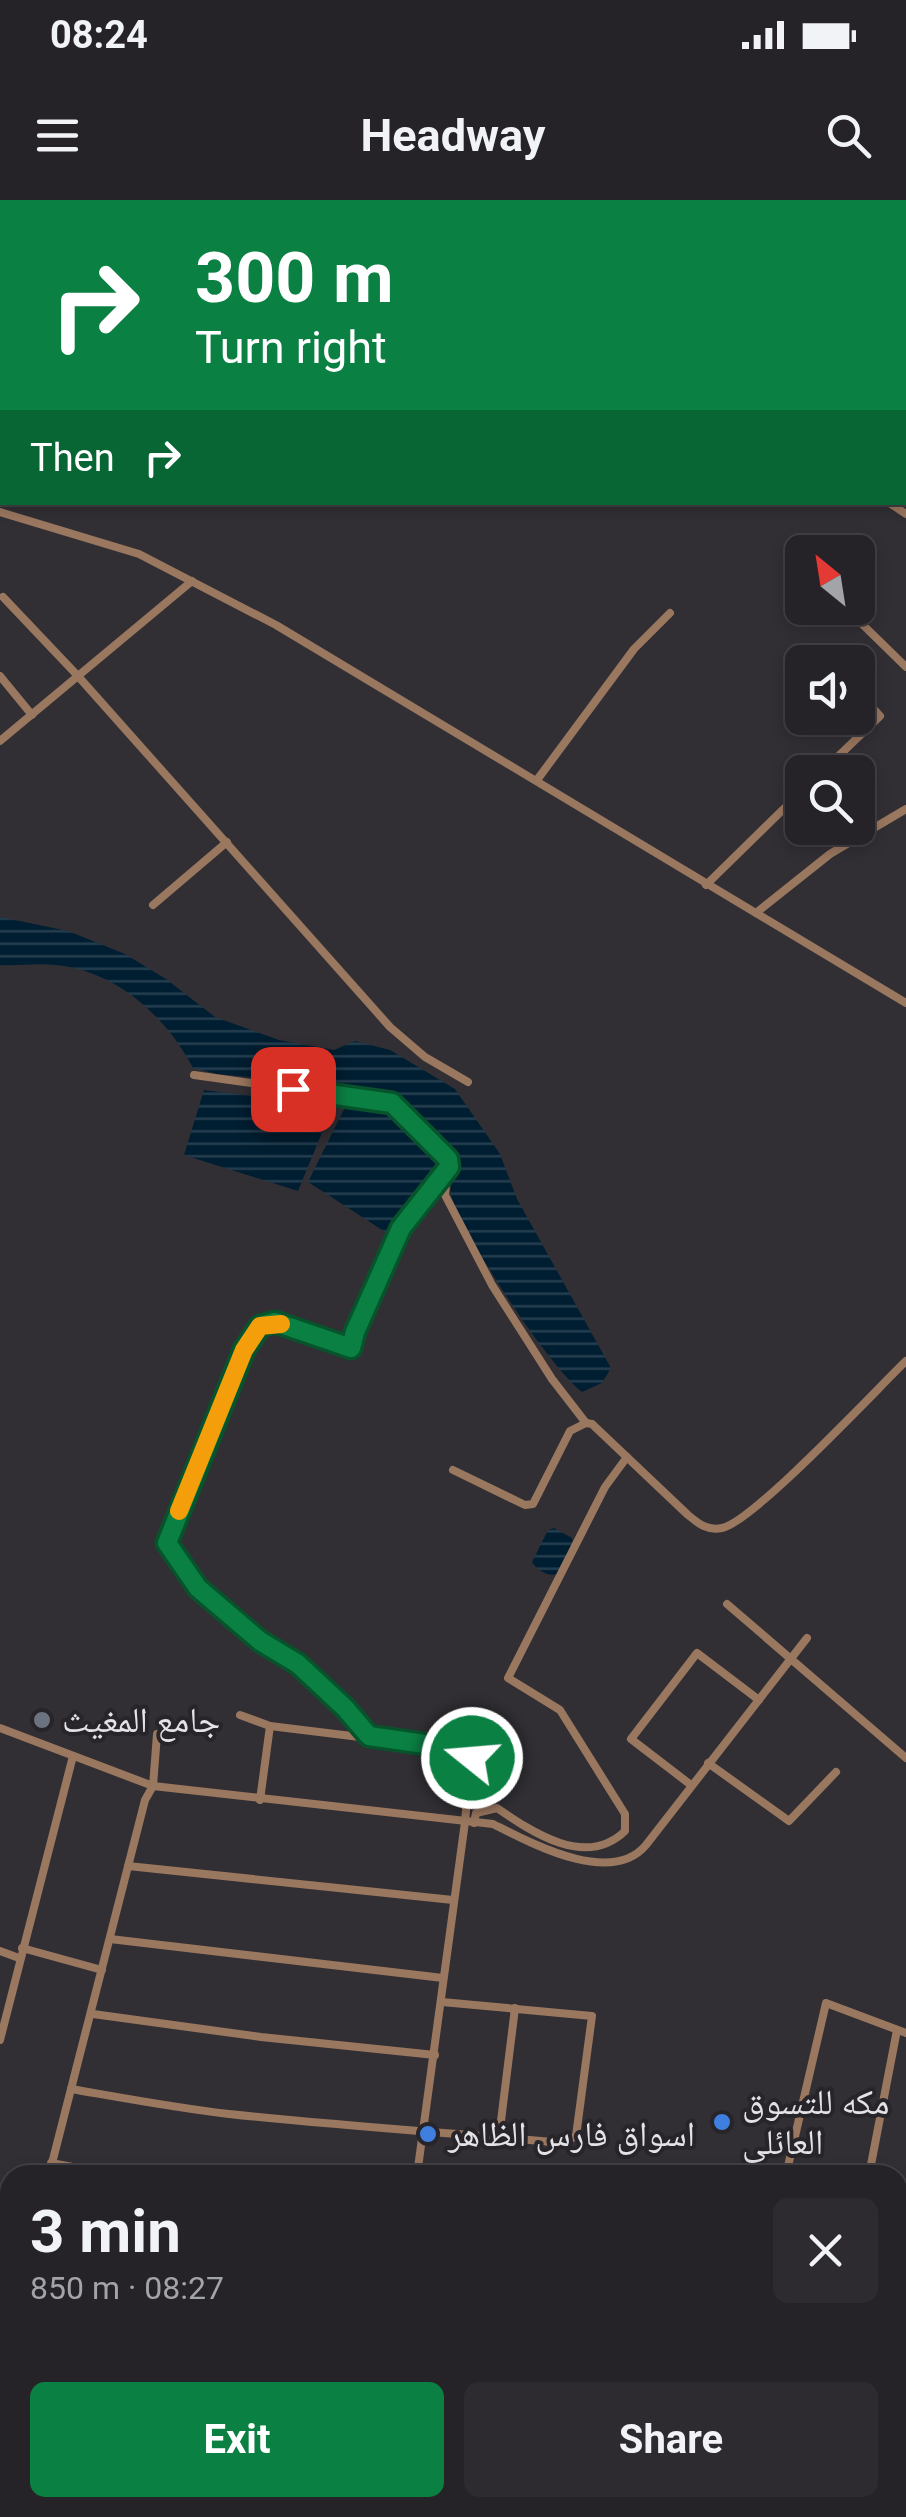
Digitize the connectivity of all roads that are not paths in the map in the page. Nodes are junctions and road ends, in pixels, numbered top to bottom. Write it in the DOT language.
graph roads {
  1 [pos="0,512"];
  2 [pos="192,581"];
  3 [pos="2,597"];
  4 [pos="670,613"];
  5 [pos="863,625"];
  6 [pos="906,648"];
  7 [pos="894,655"];
  8 [pos="906,667"];
  9 [pos="77,675"];
  10 [pos="0,676"];
  11 [pos="32,714"];
  12 [pos="860,735"];
  13 [pos="0,741"];
  14 [pos="840,755"];
  15 [pos="538,780"];
  16 [pos="785,808"];
  17 [pos="906,809"];
  18 [pos="228,842"];
  19 [pos="706,885"];
  20 [pos="153,905"];
  21 [pos="756,913"];
  22 [pos="906,1003"];
  23 [pos="194,1075"];
  24 [pos="468,1082"];
  25 [pos="449,1167"];
  26 [pos="906,1361"];
  27 [pos="586,1423"];
  28 [pos="627,1457"];
  29 [pos="453,1470"];
  30 [pos="726,1604"];
  31 [pos="807,1638"];
  32 [pos="791,1659"];
  33 [pos="759,1700"];
  34 [pos="240,1715"];
  35 [pos="270,1726"];
  36 [pos="0,1728"];
  37 [pos="157,1734"];
  38 [pos="369,1736"];
  39 [pos="73,1756"];
  40 [pos="906,1758"];
  41 [pos="708,1763"];
  42 [pos="836,1772"];
  43 [pos="691,1785"];
  44 [pos="153,1786"];
  45 [pos="260,1800"];
  46 [pos="470,1823"];
  47 [pos="128,1866"];
  48 [pos="454,1900"];
  49 [pos="110,1939"];
  50 [pos="22,1948"];
  51 [pos="0,1951"];
  52 [pos="19,1958"];
  53 [pos="102,1970"];
  54 [pos="443,1978"];
  55 [pos="442,2002"];
  56 [pos="4,2003"];
  57 [pos="516,2008"];
  58 [pos="92,2014"];
  59 [pos="902,2031"];
  60 [pos="0,2040"];
  61 [pos="435,2055"];
  62 [pos="71,2090"];
  63 [pos="423,2129"];
  64 [pos="499,2137"];
  65 [pos="52,2163"];
  66 [pos="63,2165"];
  67 [pos="418,2165"];
  68 [pos="788,2165"];
  69 [pos="871,2165"];
  1 -- 2 [label="street"];
  2 -- 9 [label="street"];
  2 -- 15 [label="street"];
  3 -- 9 [label="street"];
  4 -- 15 [label="street"];
  5 -- 7 [label="street"];
  6 -- 7 [label="street"];
  7 -- 8 [label="street"];
  9 -- 11 [label="street"];
  9 -- 18 [label="street"];
  10 -- 11 [label="street"];
  11 -- 13 [label="street"];
  12 -- 14 [label="street"];
  15 -- 19 [label="street"];
  16 -- 19 [label="street"];
  17 -- 21 [label="street"];
  18 -- 20 [label="street"];
  18 -- 24 [label="street"];
  19 -- 21 [label="street"];
  21 -- 22 [label="street"];
  23 -- 25 [label="street"];
  25 -- 27 [label="street"];
  25 -- 38 [label="street"];
  26 -- 28 [label="street"];
  27 -- 28 [label="street"];
  27 -- 29 [label="street"];
  28 -- 46 [label="street"];
  30 -- 32 [label="street"];
  31 -- 32 [label="street"];
  32 -- 33 [label="street"];
  32 -- 40 [label="street"];
  33 -- 41 [label="street"];
  33 -- 43 [label="street"];
  34 -- 35 [label="street"];
  35 -- 38 [label="street"];
  35 -- 45 [label="street"];
  36 -- 39 [label="street"];
  37 -- 44 [label="street"];
  38 -- 46 [label="street"];
  39 -- 44 [label="street"];
  39 -- 50 [label="street"];
  41 -- 42 [label="street"];
  41 -- 43 [label="street"];
  43 -- 46 [label="street"];
  44 -- 45 [label="street"];
  44 -- 47 [label="street"];
  45 -- 46 [label="street"];
  46 -- 48 [label="street"];
  47 -- 48 [label="street"];
  47 -- 49 [label="street"];
  48 -- 54 [label="street"];
  49 -- 53 [label="street"];
  49 -- 54 [label="street"];
  50 -- 52 [label="street"];
  50 -- 53 [label="street"];
  51 -- 52 [label="street"];
  52 -- 56 [label="street"];
  53 -- 58 [label="street"];
  54 -- 55 [label="street"];
  55 -- 57 [label="street"];
  55 -- 61 [label="street"];
  56 -- 60 [label="street"];
  57 -- 64 [label="street"];
  57 -- 64 [label="street"];
  58 -- 61 [label="street"];
  58 -- 62 [label="street"];
  59 -- 68 [label="street"];
  59 -- 69 [label="street"];
  61 -- 63 [label="street"];
  62 -- 63 [label="street"];
  62 -- 65 [label="street"];
  63 -- 64 [label="street"];
  63 -- 67 [label="street"];
  65 -- 66 [label="street"];
}
